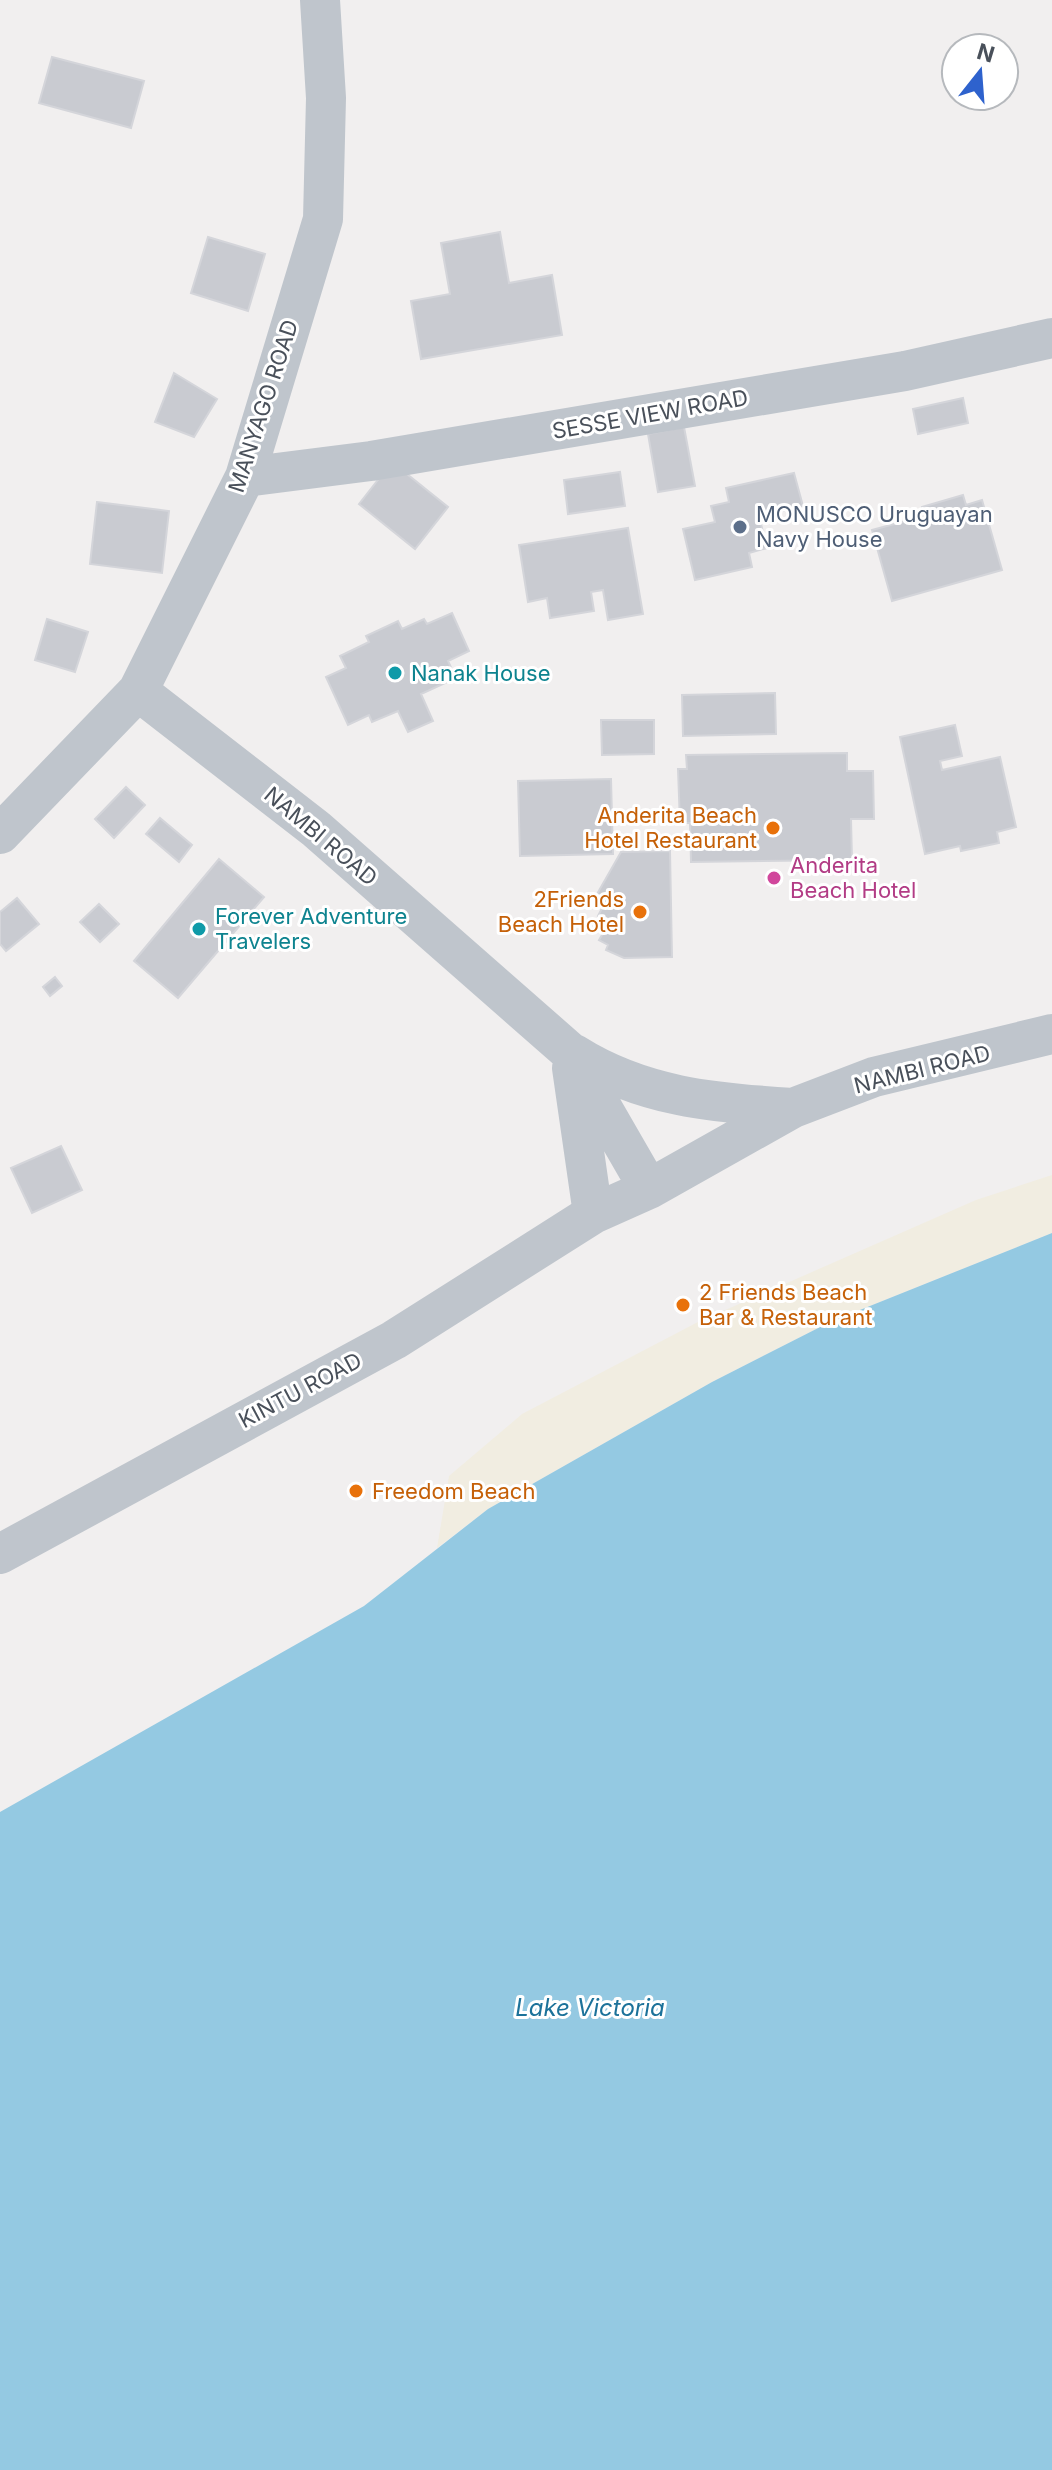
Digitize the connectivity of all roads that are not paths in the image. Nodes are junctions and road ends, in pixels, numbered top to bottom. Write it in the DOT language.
graph roads {
  1 [pos="320,0"];
  2 [pos="1052,338"];
  3 [pos="245,477"];
  4 [pos="138,691"];
  5 [pos="0,834"];
  6 [pos="1052,1034"];
  7 [pos="570,1052"];
  8 [pos="793,1108"];
  9 [pos="649,1189"];
  10 [pos="593,1214"];
  11 [pos="0,1554"];
  1 -- 3 [label="street, MANYAGO ROAD"];
  2 -- 3 [label="street, SESSE VIEW ROAD"];
  3 -- 4 [label="street, MANYAGO ROAD"];
  4 -- 5 [label="street, MANYAGO ROAD"];
  4 -- 7 [label="street, NAMBI ROAD"];
  6 -- 8 [label="street, NAMBI ROAD"];
  7 -- 8 [label="street, NAMBI ROAD"];
  7 -- 9 [label="street, NAMBI ROAD"];
  7 -- 10 [label="street"];
  8 -- 9 [label="street, NAMBI ROAD"];
  9 -- 10 [label="street, NAMBI ROAD"];
  10 -- 11 [label="street, KINTU ROAD"];
}
